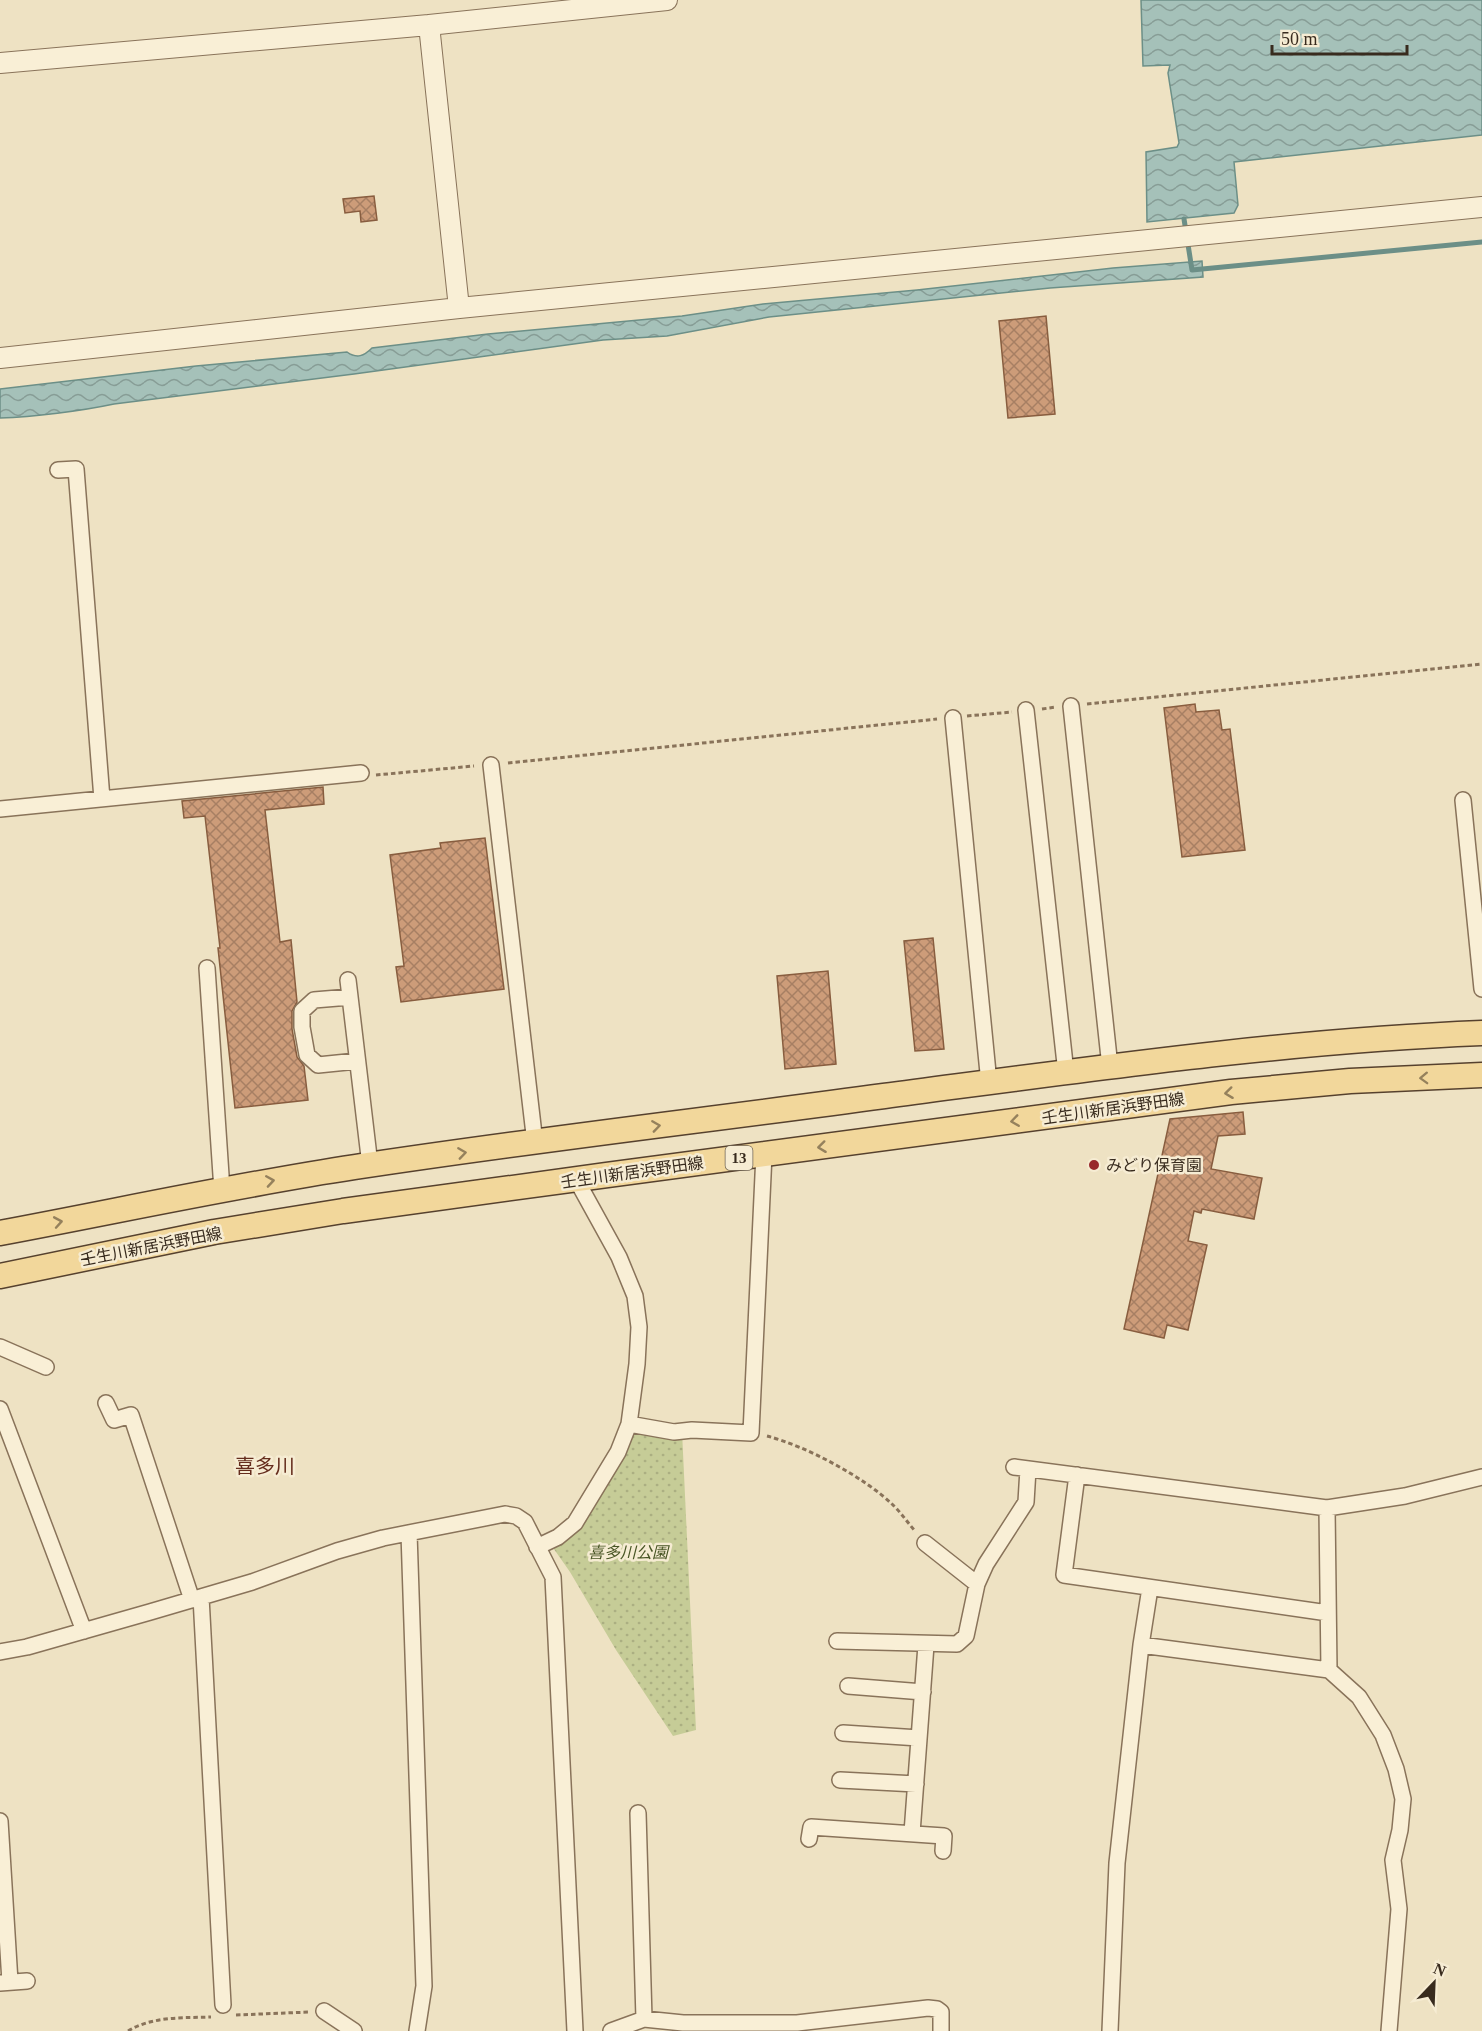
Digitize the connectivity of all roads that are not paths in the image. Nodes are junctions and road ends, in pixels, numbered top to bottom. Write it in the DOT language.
graph roads {
  1 [pos="666,0"];
  2 [pos="429,25"];
  3 [pos="0,63"];
  4 [pos="1482,207"];
  5 [pos="459,308"];
  6 [pos="0,358"];
  7 [pos="58,470"];
  8 [pos="1071,706"];
  9 [pos="1026,710"];
  10 [pos="953,718"];
  11 [pos="491,765"];
  12 [pos="361,773"];
  13 [pos="102,799"];
  14 [pos="1463,800"];
  15 [pos="0,809"];
  16 [pos="207,968"];
  17 [pos="348,980"];
  18 [pos="1482,989"];
  19 [pos="350,997"];
  20 [pos="1482,1034"];
  21 [pos="357,1061"];
  22 [pos="1110,1068"];
  23 [pos="1066,1073"];
  24 [pos="1482,1075"];
  25 [pos="989,1083"];
  26 [pos="534,1143"];
  27 [pos="764,1154"];
  28 [pos="370,1165"];
  29 [pos="576,1179"];
  30 [pos="222,1190"];
  31 [pos="0,1233"];
  32 [pos="0,1276"];
  33 [pos="0,1347"];
  34 [pos="46,1367"];
  35 [pos="106,1403"];
  36 [pos="0,1409"];
  37 [pos="629,1424"];
  38 [pos="1077,1475"];
  39 [pos="1482,1477"];
  40 [pos="1327,1508"];
  41 [pos="409,1533"];
  42 [pos="925,1543"];
  43 [pos="537,1547"];
  44 [pos="977,1584"];
  45 [pos="1150,1588"];
  46 [pos="197,1598"];
  47 [pos="1328,1612"];
  48 [pos="84,1631"];
  49 [pos="837,1641"];
  50 [pos="926,1645"];
  51 [pos="1141,1645"];
  52 [pos="0,1652"];
  53 [pos="1329,1670"];
  54 [pos="848,1686"];
  55 [pos="923,1692"];
  56 [pos="843,1733"];
  57 [pos="919,1738"];
  58 [pos="840,1780"];
  59 [pos="916,1784"];
  60 [pos="638,1813"];
  61 [pos="0,1821"];
  62 [pos="912,1833"];
  63 [pos="809,1839"];
  64 [pos="943,1851"];
  65 [pos="27,1981"];
  66 [pos="5,1983"];
  67 [pos="223,2005"];
  68 [pos="324,2011"];
  69 [pos="644,2019"];
  70 [pos="354,2031"];
  71 [pos="417,2031"];
  72 [pos="574,2031"];
  73 [pos="611,2031"];
  74 [pos="941,2031"];
  75 [pos="1110,2031"];
  76 [pos="1389,2031"];
  1 -- 2 [label="street"];
  2 -- 3 [label="street"];
  2 -- 5 [label="street"];
  4 -- 5 [label="street"];
  5 -- 6 [label="street"];
  7 -- 13 [label="street"];
  8 -- 22 [label="street"];
  9 -- 23 [label="street"];
  10 -- 25 [label="street"];
  11 -- 26 [label="street"];
  12 -- 13 [label="street"];
  13 -- 15 [label="street"];
  14 -- 18 [label="street"];
  16 -- 30 [label="street"];
  17 -- 19 [label="street"];
  19 -- 21 [label="street"];
  19 -- 21 [label="street"];
  20 -- 22 [label="main road"];
  21 -- 28 [label="street"];
  22 -- 23 [label="main road"];
  23 -- 25 [label="main road"];
  24 -- 27 [label="main road, 壬生川新居浜野田線 / 13, one-way"];
  26 -- 25 [label="main road, one-way"];
  28 -- 26 [label="main road, one-way"];
  27 -- 29 [label="main road, 壬生川新居浜野田線 / 13"];
  27 -- 37 [label="street"];
  30 -- 28 [label="main road, one-way"];
  29 -- 32 [label="main road, 壬生川新居浜野田線 / 13"];
  29 -- 37 [label="street"];
  31 -- 30 [label="main road, one-way"];
  33 -- 34 [label="street"];
  35 -- 46 [label="street"];
  36 -- 48 [label="street"];
  37 -- 43 [label="street"];
  38 -- 40 [label="street"];
  38 -- 44 [label="street"];
  38 -- 45 [label="street"];
  39 -- 40 [label="street"];
  40 -- 47 [label="street"];
  41 -- 43 [label="street"];
  41 -- 46 [label="street"];
  41 -- 71 [label="street"];
  42 -- 44 [label="street"];
  43 -- 72 [label="street"];
  44 -- 50 [label="street"];
  45 -- 47 [label="street"];
  45 -- 51 [label="street"];
  46 -- 48 [label="street"];
  46 -- 67 [label="street"];
  47 -- 53 [label="street"];
  48 -- 52 [label="street"];
  49 -- 50 [label="street"];
  50 -- 55 [label="street"];
  51 -- 53 [label="street"];
  51 -- 75 [label="street"];
  53 -- 76 [label="street"];
  54 -- 55 [label="street"];
  55 -- 57 [label="street"];
  56 -- 57 [label="street"];
  57 -- 59 [label="street"];
  58 -- 59 [label="street"];
  59 -- 62 [label="street"];
  60 -- 69 [label="street"];
  61 -- 66 [label="street"];
  62 -- 63 [label="street"];
  62 -- 64 [label="street"];
  65 -- 66 [label="street"];
  68 -- 70 [label="street"];
  69 -- 73 [label="street"];
  69 -- 74 [label="street"];
}
